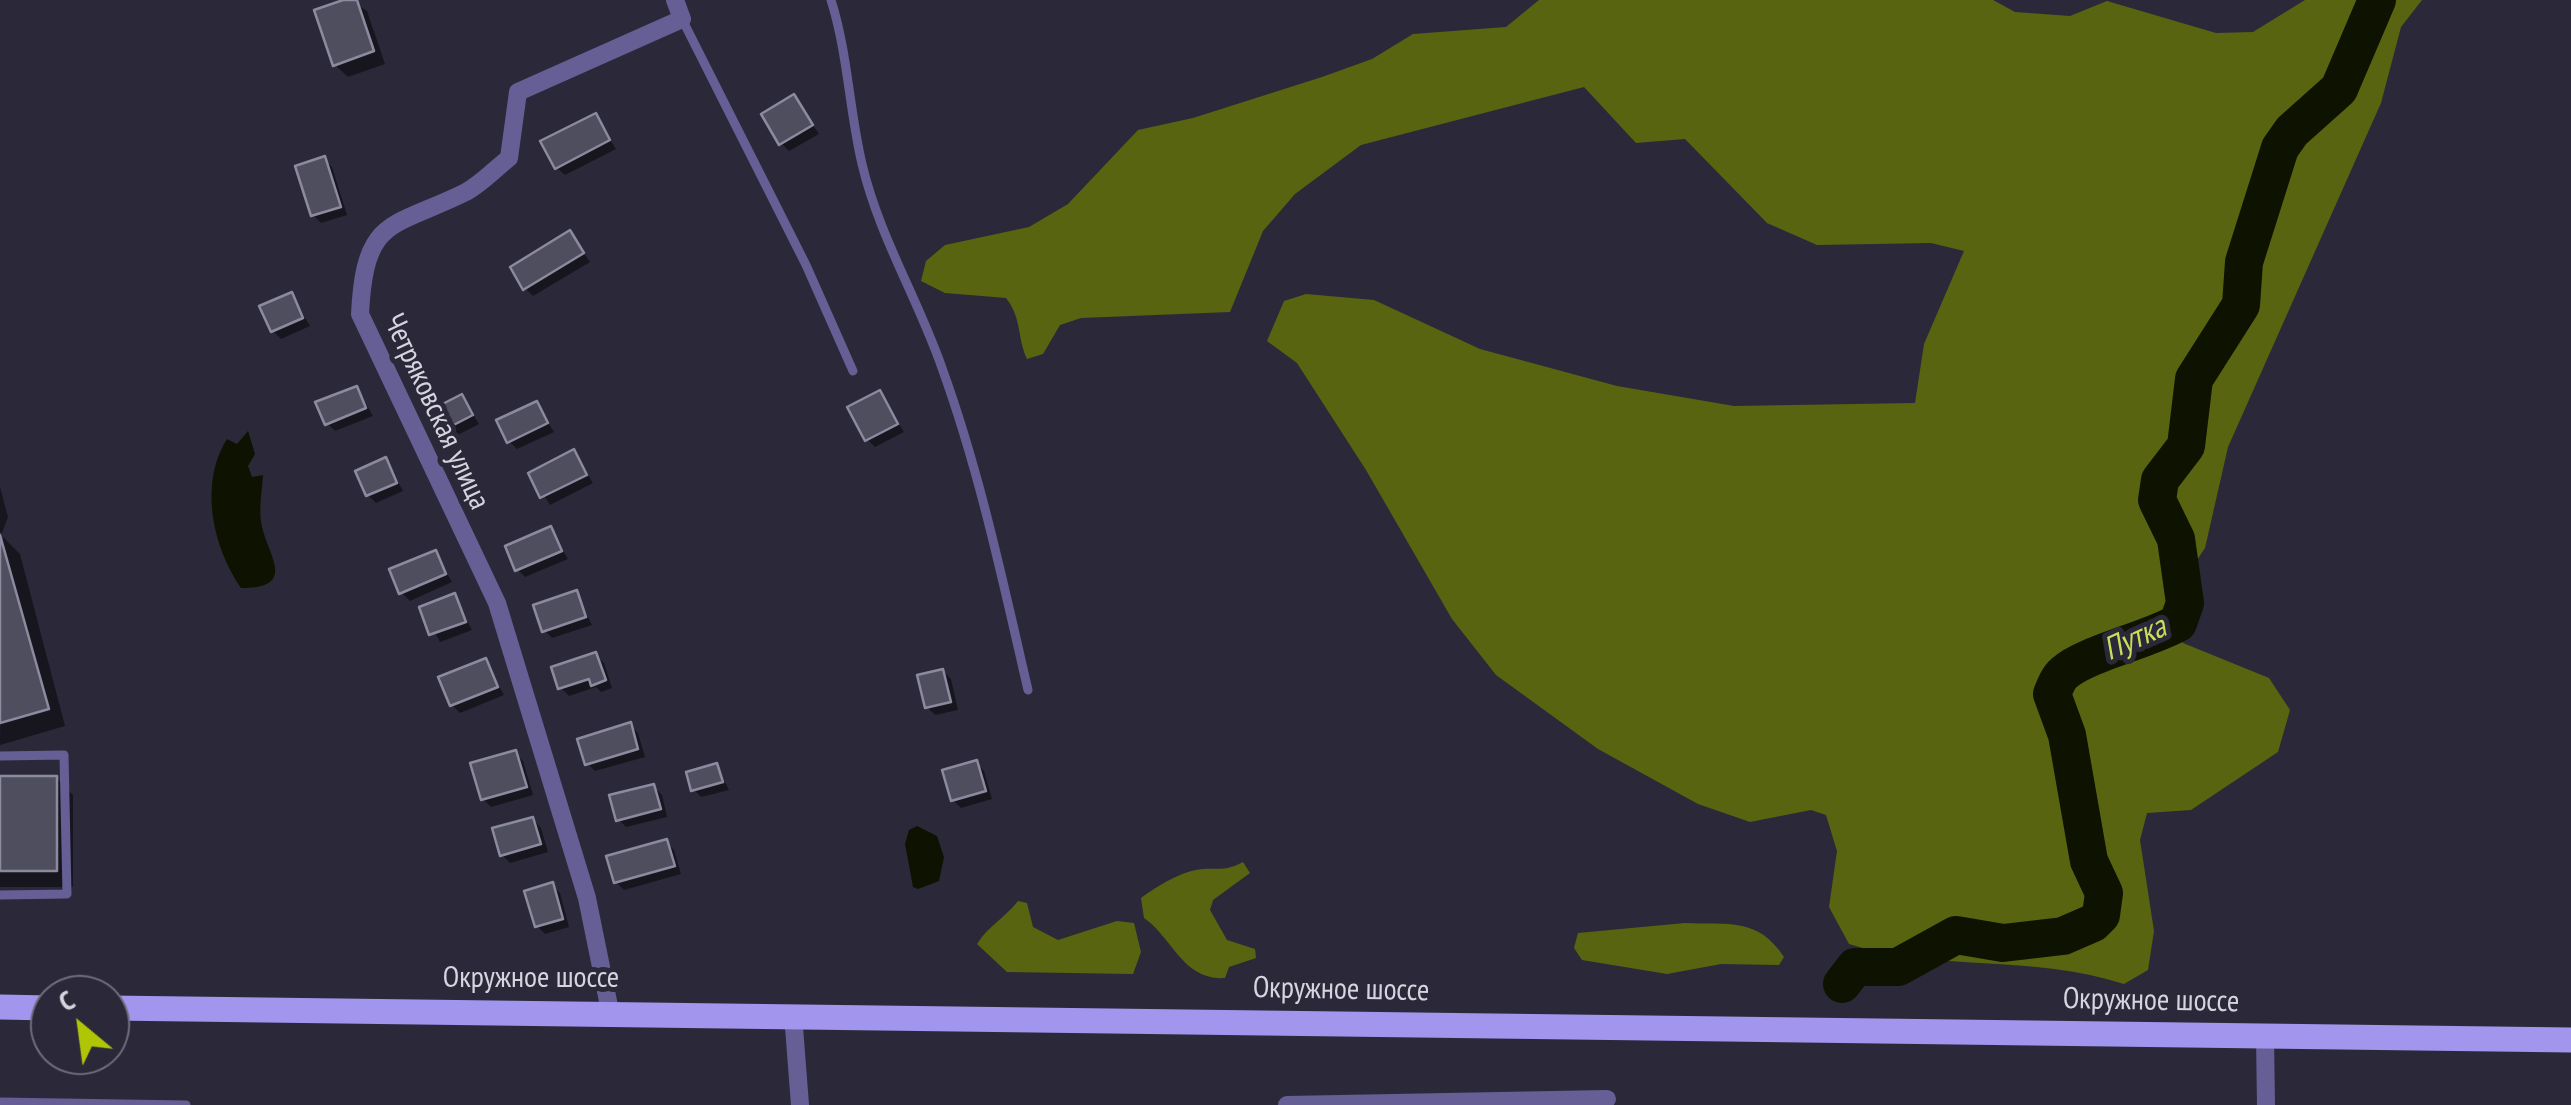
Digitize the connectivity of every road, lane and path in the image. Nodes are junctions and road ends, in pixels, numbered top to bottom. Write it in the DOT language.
graph roads {
  1 [pos="675,0"];
  2 [pos="831,0"];
  3 [pos="682,19"];
  4 [pos="853,370"];
  5 [pos="1028,690"];
  6 [pos="0,756"];
  7 [pos="0,895"];
  8 [pos="0,997"];
  9 [pos="30,1005"];
  10 [pos="0,1007"];
  11 [pos="30,1008"];
  12 [pos="130,1008"];
  13 [pos="610,1011"];
  14 [pos="792,1014"];
  15 [pos="2265,1036"];
  16 [pos="2571,1040"];
  17 [pos="1607,1099"];
  18 [pos="0,1102"];
  19 [pos="1500,1104"];
  20 [pos="186,1105"];
  21 [pos="800,1105"];
  22 [pos="1287,1105"];
  23 [pos="1296,1105"];
  24 [pos="2266,1105"];
  1 -- 3 [label="street"];
  2 -- 5 [label="lane"];
  3 -- 4 [label="lane"];
  3 -- 13 [label="street, Четряковская улица"];
  6 -- 7 [label="lane"];
  8 -- 9 [label="lane"];
  10 -- 11 [label="main road"];
  12 -- 13 [label="main road, Окружное шоссе"];
  13 -- 14 [label="main road, Окружное шоссе"];
  14 -- 15 [label="main road, Окружное шоссе"];
  14 -- 21 [label="street"];
  15 -- 16 [label="main road, Окружное шоссе"];
  15 -- 24 [label="street"];
  17 -- 19 [label="street"];
  18 -- 20 [label="lane"];
  19 -- 23 [label="street"];
  22 -- 23 [label="street"];
}
